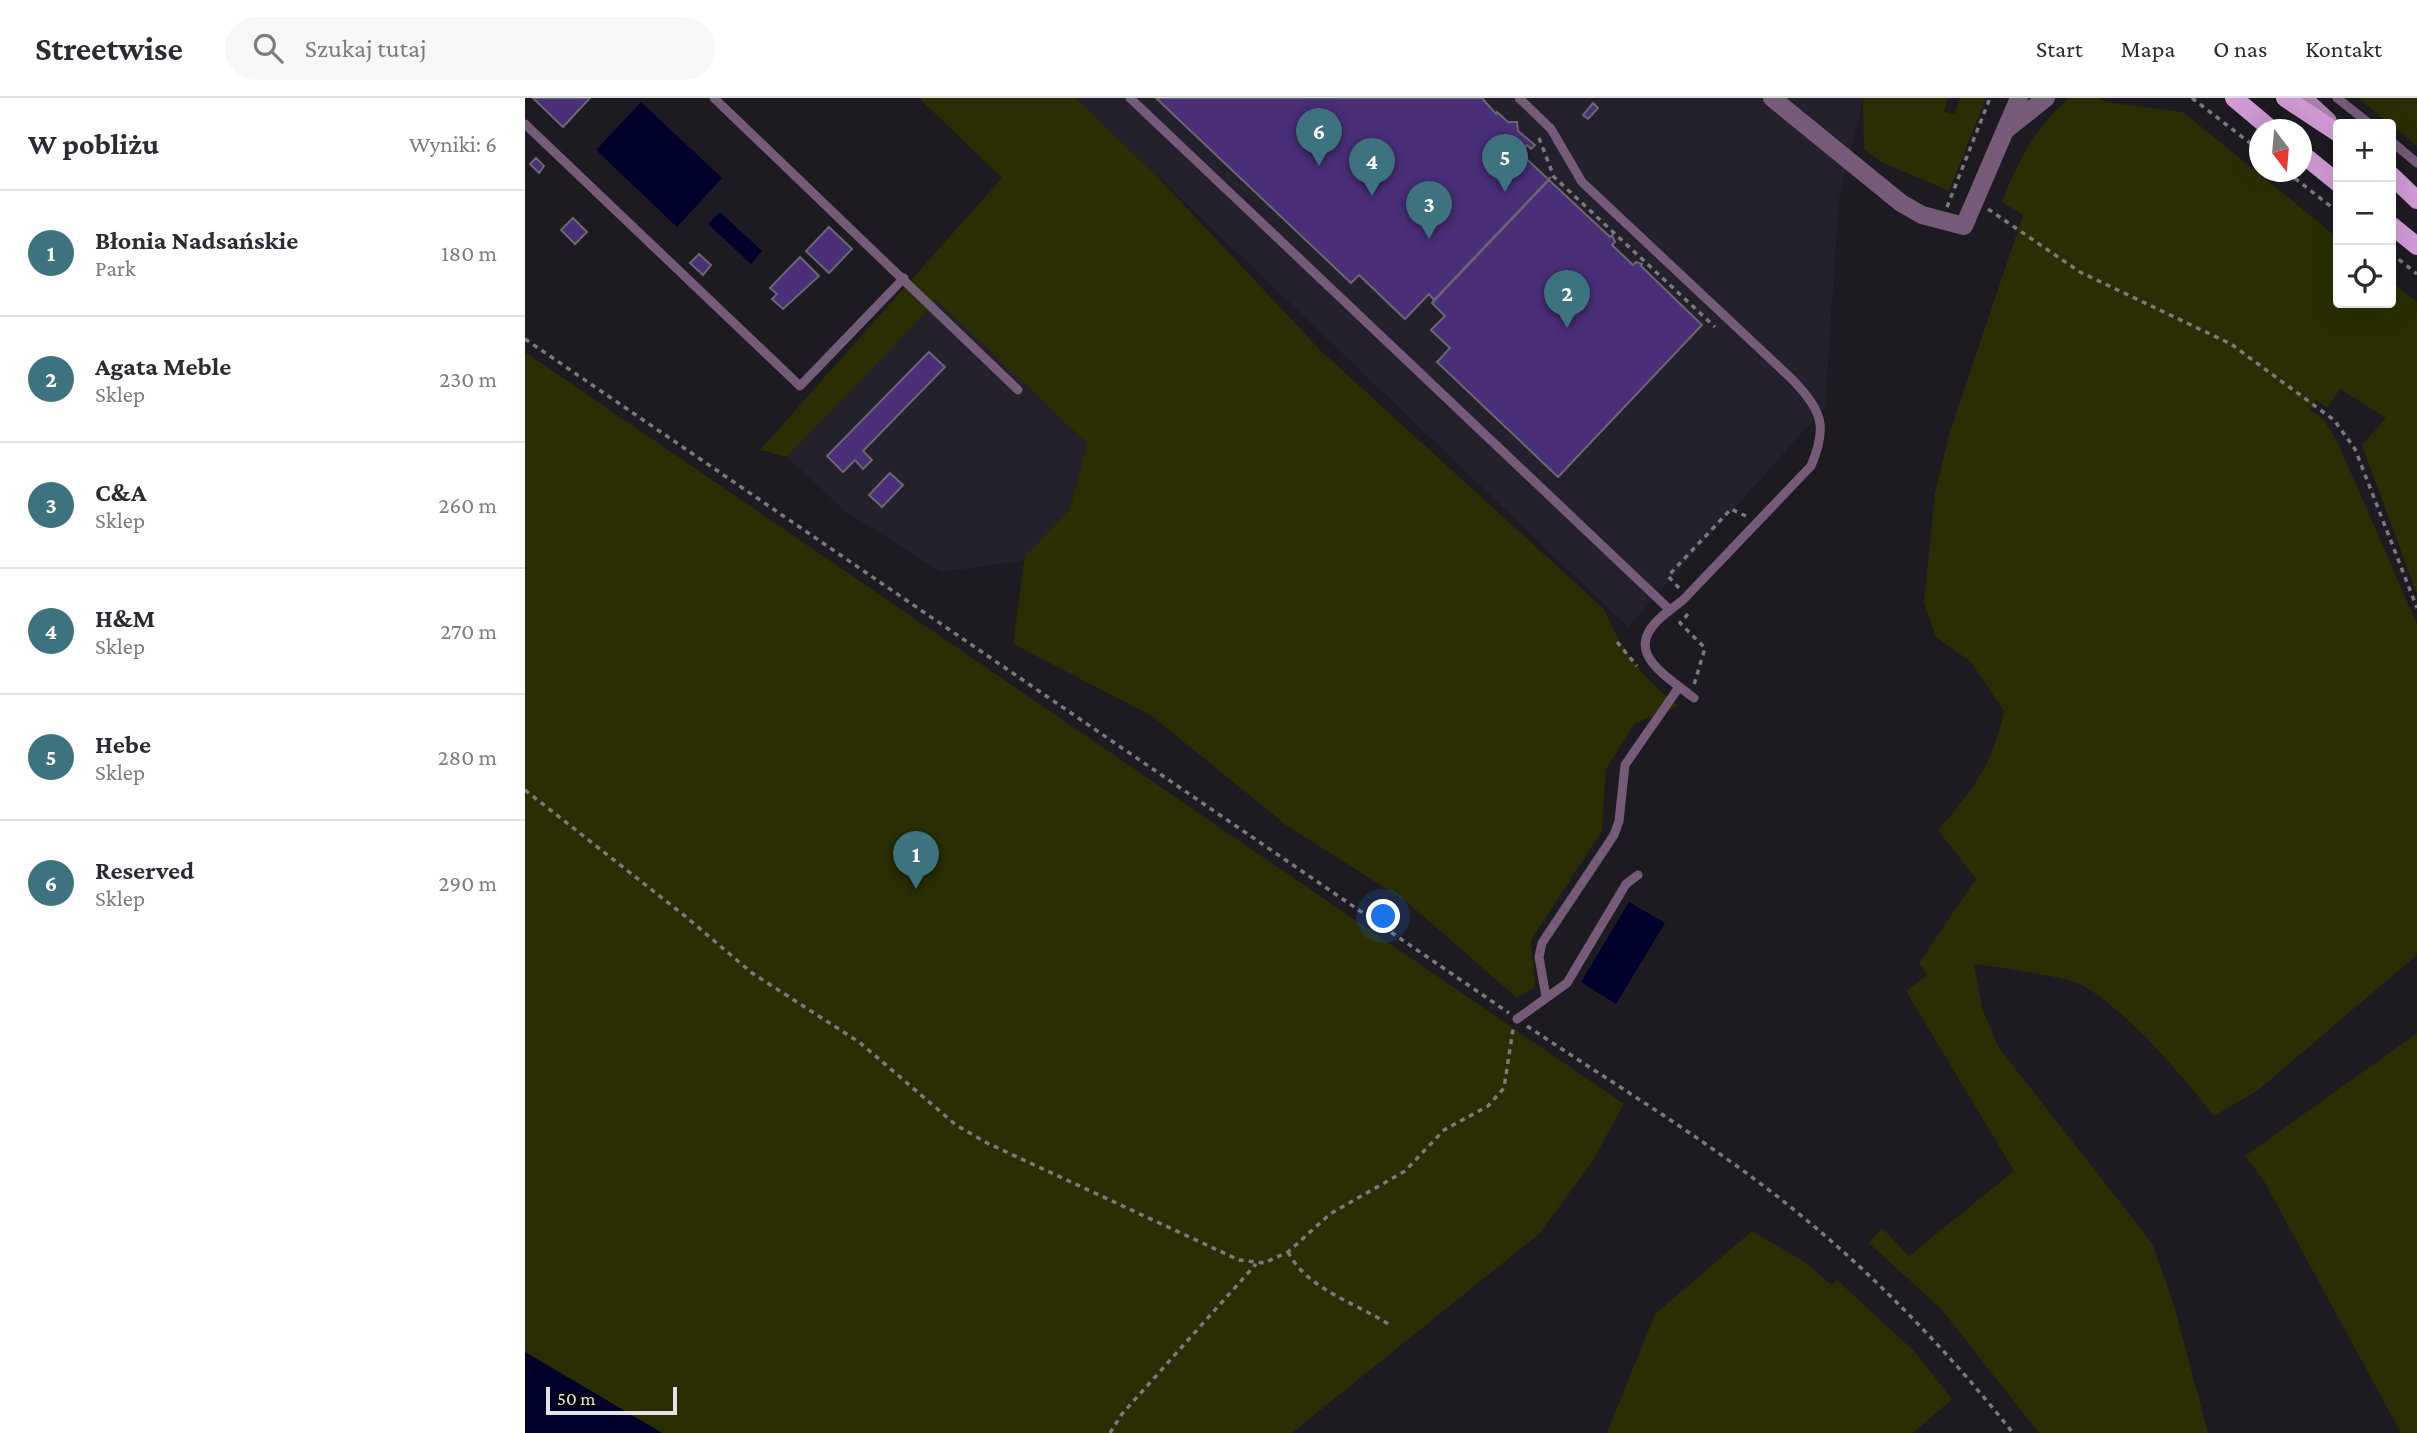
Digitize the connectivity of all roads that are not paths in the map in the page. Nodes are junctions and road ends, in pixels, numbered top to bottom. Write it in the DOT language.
graph roads {
  1 [pos="714,98"];
  2 [pos="1130,98"];
  3 [pos="1519,98"];
  4 [pos="1772,98"];
  5 [pos="2010,98"];
  6 [pos="2018,98"];
  7 [pos="2046,98"];
  8 [pos="2285,98"];
  9 [pos="2304,98"];
  10 [pos="2337,98"];
  11 [pos="2234,100"];
  12 [pos="2257,119"];
  13 [pos="2364,119"];
  14 [pos="525,124"];
  15 [pos="2333,127"];
  16 [pos="2333,129"];
  17 [pos="2004,131"];
  18 [pos="2396,145"];
  19 [pos="2312,162"];
  20 [pos="2417,163"];
  21 [pos="2396,180"];
  22 [pos="2337,182"];
  23 [pos="2417,200"];
  24 [pos="2396,229"];
  25 [pos="2417,246"];
  26 [pos="904,278"];
  27 [pos="1018,390"];
  28 [pos="1669,610"];
  29 [pos="1679,687"];
  30 [pos="1691,696"];
  31 [pos="1639,875"];
  32 [pos="1546,997"];
  33 [pos="1517,1019"];
  1 -- 26 [label="lane"];
  2 -- 28 [label="lane"];
  3 -- 28 [label="lane"];
  4 -- 17 [label="street"];
  5 -- 17 [label="street"];
  6 -- 17 [label="street"];
  7 -- 17 [label="street"];
  8 -- 16 [label="main road"];
  9 -- 15 [label="main road"];
  10 -- 13 [label="lane"];
  11 -- 12 [label="main road"];
  14 -- 26 [label="lane"];
  18 -- 20 [label="lane"];
  19 -- 22 [label="main road"];
  21 -- 23 [label="main road"];
  24 -- 25 [label="main road"];
  26 -- 27 [label="lane"];
  28 -- 29 [label="lane"];
  29 -- 30 [label="lane"];
  29 -- 32 [label="lane"];
  31 -- 32 [label="lane"];
  32 -- 33 [label="lane"];
}
